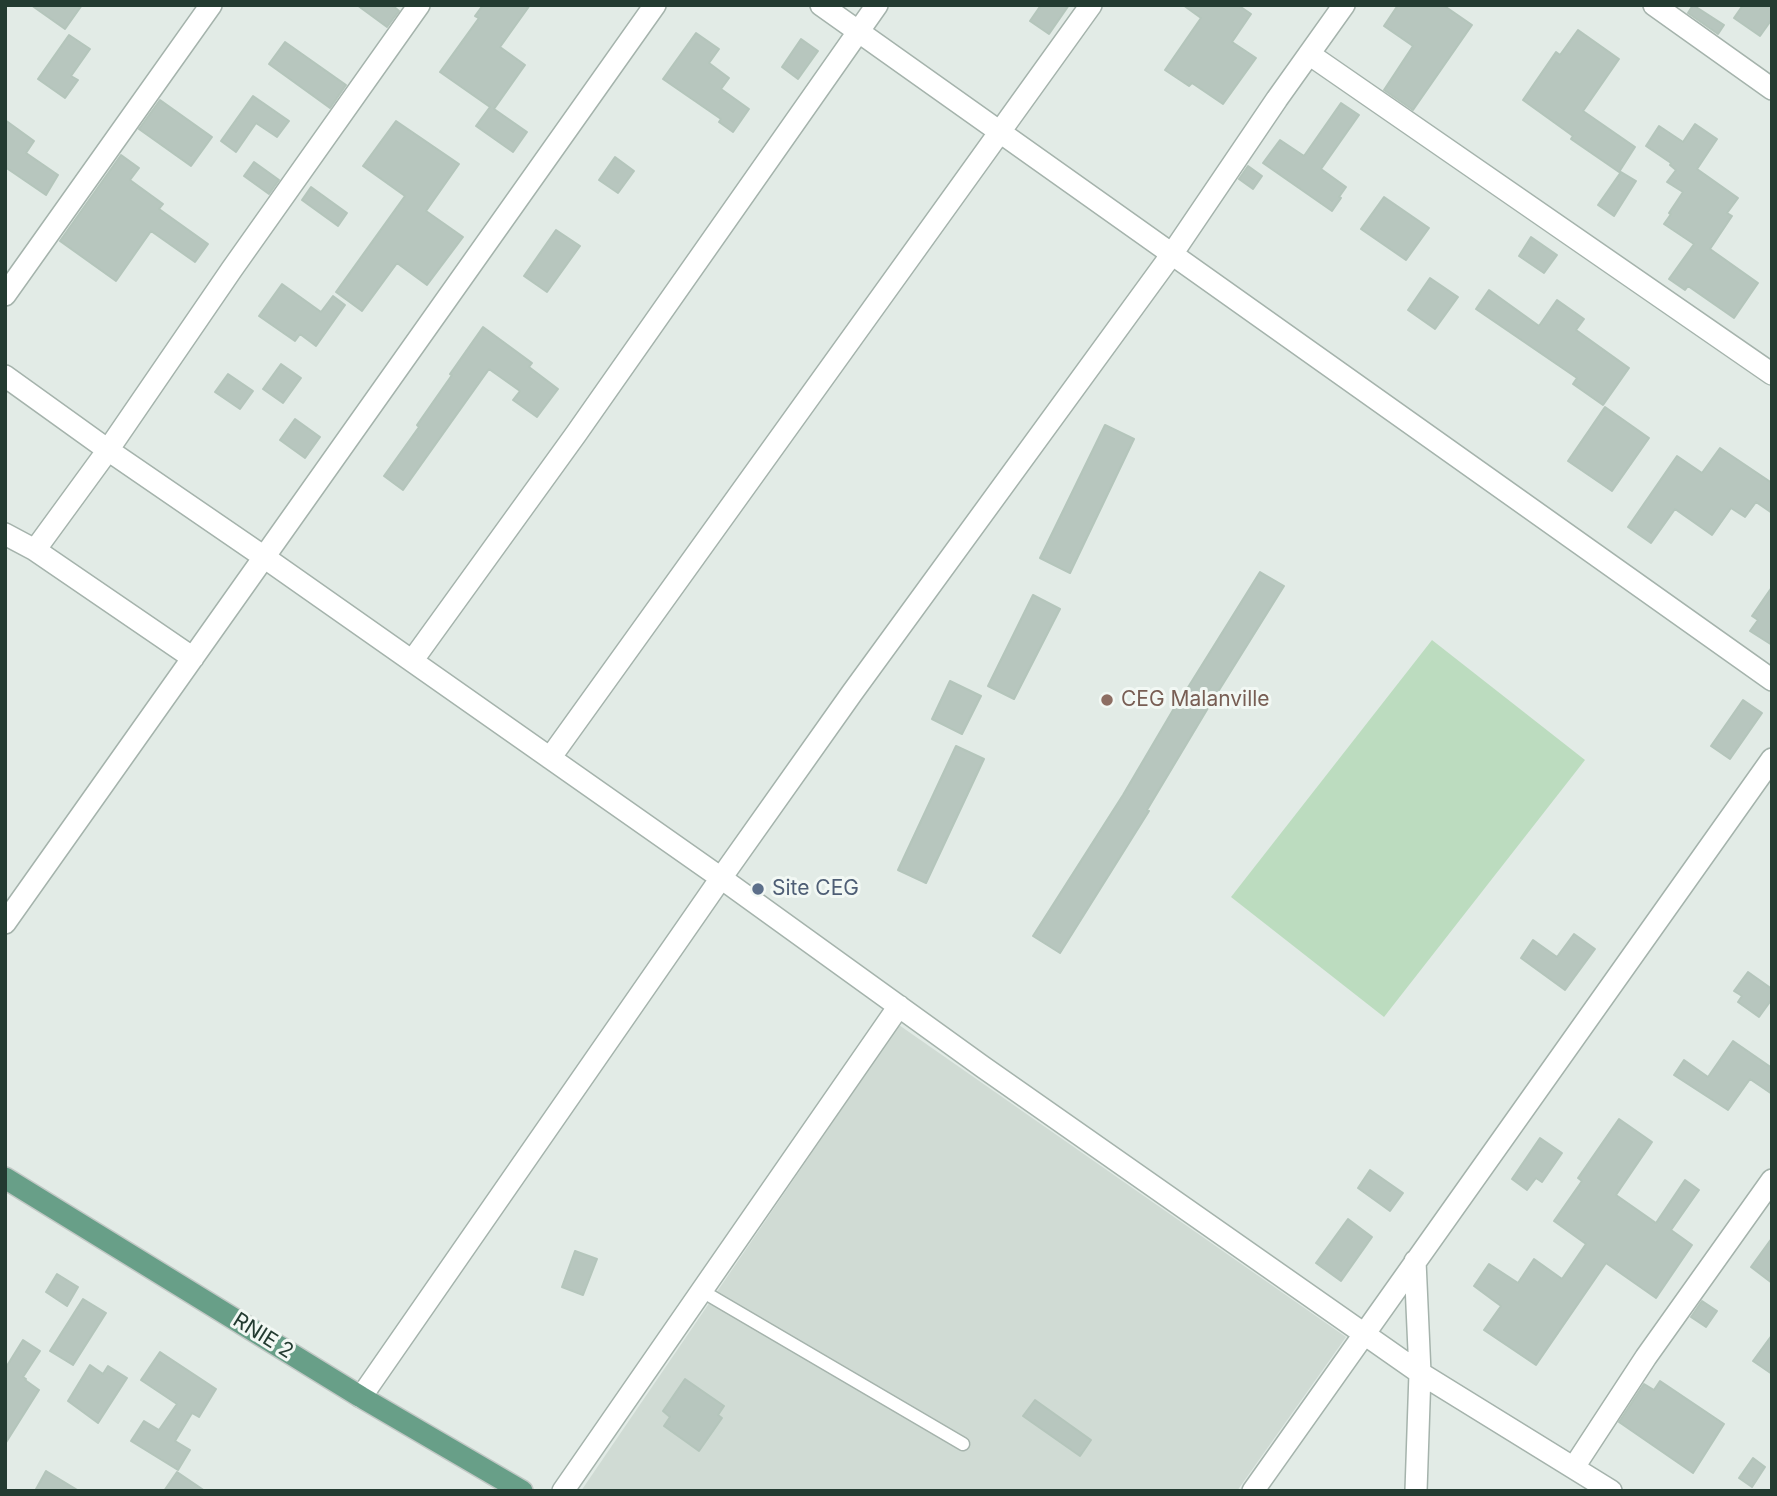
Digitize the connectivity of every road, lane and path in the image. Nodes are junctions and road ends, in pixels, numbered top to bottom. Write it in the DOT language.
graph roads {
  1 [pos="211,5"];
  2 [pos="419,5"];
  3 [pos="655,5"];
  4 [pos="821,5"];
  5 [pos="877,5"];
  6 [pos="1091,5"];
  7 [pos="1344,5"];
  8 [pos="1654,5"];
  9 [pos="858,31"];
  10 [pos="1310,54"];
  11 [pos="1771,87"];
  12 [pos="999,132"];
  13 [pos="1172,254"];
  14 [pos="5,295"];
  15 [pos="1772,373"];
  16 [pos="5,376"];
  17 [pos="108,450"];
  18 [pos="5,534"];
  19 [pos="35,550"];
  20 [pos="264,557"];
  21 [pos="193,658"];
  22 [pos="412,660"];
  23 [pos="1772,680"];
  24 [pos="550,758"];
  25 [pos="1772,759"];
  26 [pos="721,877"];
  27 [pos="5,923"];
  28 [pos="899,1006"];
  29 [pos="5,1178"];
  30 [pos="1772,1180"];
  31 [pos="1415,1261"];
  32 [pos="702,1291"];
  33 [pos="1364,1334"];
  34 [pos="1420,1373"];
  35 [pos="361,1397"];
  36 [pos="963,1444"];
  37 [pos="1574,1467"];
  38 [pos="522,1491"];
  39 [pos="563,1491"];
  40 [pos="1253,1491"];
  41 [pos="1416,1491"];
  42 [pos="1611,1491"];
  1 -- 14 [label="street"];
  2 -- 17 [label="street"];
  3 -- 20 [label="street"];
  4 -- 9 [label="street"];
  5 -- 9 [label="street"];
  6 -- 12 [label="street"];
  7 -- 10 [label="street"];
  8 -- 11 [label="street"];
  9 -- 12 [label="street"];
  9 -- 22 [label="street"];
  10 -- 13 [label="street"];
  10 -- 15 [label="street"];
  12 -- 13 [label="street"];
  12 -- 24 [label="street"];
  13 -- 23 [label="street"];
  13 -- 26 [label="street"];
  16 -- 17 [label="street"];
  17 -- 19 [label="street"];
  17 -- 20 [label="street"];
  18 -- 19 [label="street"];
  19 -- 21 [label="street"];
  20 -- 21 [label="street"];
  20 -- 22 [label="street"];
  21 -- 27 [label="street"];
  22 -- 24 [label="street"];
  24 -- 26 [label="street"];
  25 -- 31 [label="street"];
  26 -- 28 [label="street"];
  26 -- 35 [label="street"];
  28 -- 32 [label="street"];
  28 -- 33 [label="street"];
  29 -- 35 [label="main road, RNIE 2 / RNIE 2"];
  30 -- 37 [label="street"];
  31 -- 33 [label="street"];
  31 -- 34 [label="street"];
  32 -- 36 [label="lane"];
  32 -- 39 [label="street"];
  33 -- 34 [label="street"];
  33 -- 40 [label="street"];
  34 -- 37 [label="street"];
  34 -- 41 [label="street"];
  35 -- 38 [label="main road, RNIE 2 / RNIE 2"];
  37 -- 42 [label="street"];
}
